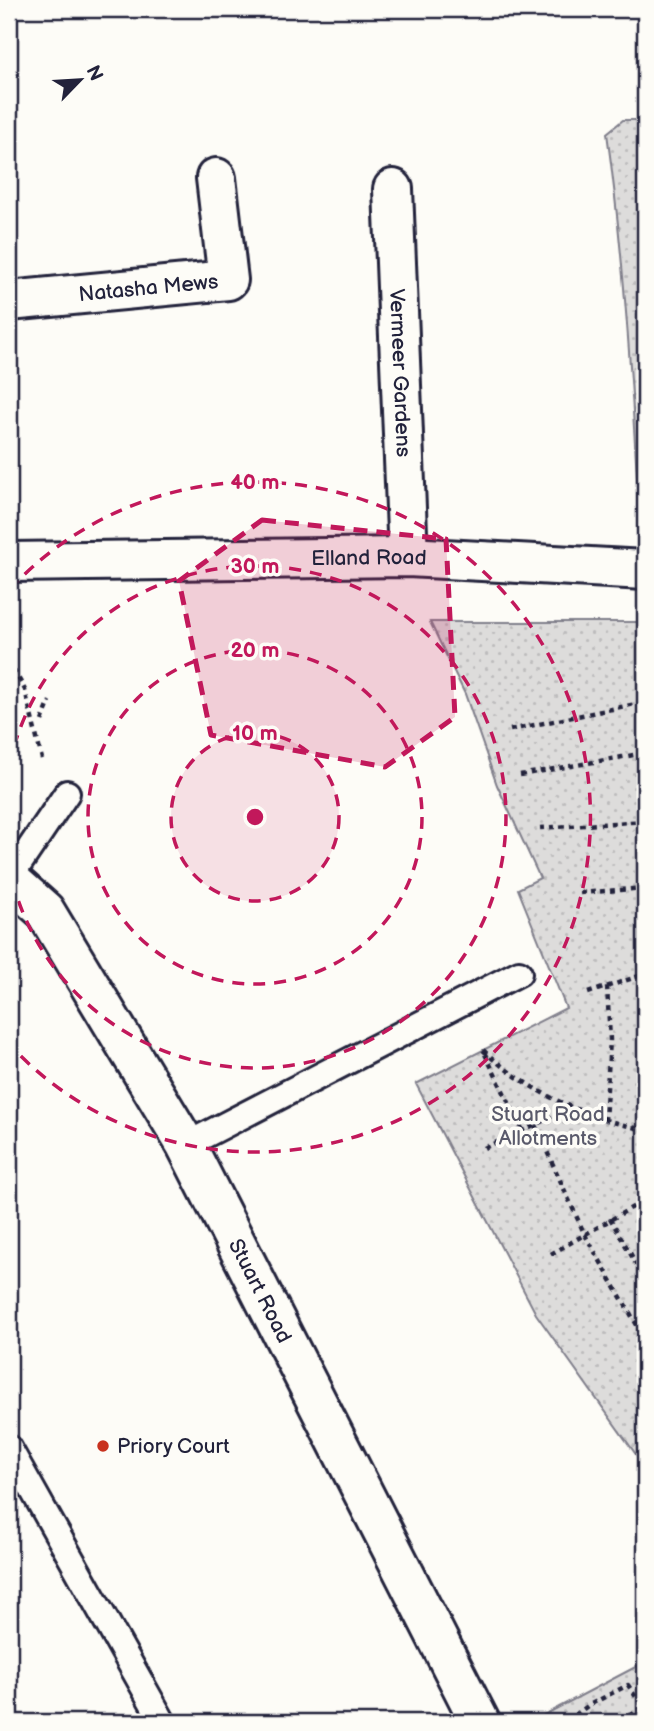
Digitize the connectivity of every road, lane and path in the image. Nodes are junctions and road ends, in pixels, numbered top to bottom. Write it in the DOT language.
graph roads {
  1 [pos="216,178"];
  2 [pos="393,189"];
  3 [pos="9,301"];
  4 [pos="408,557"];
  5 [pos="9,562"];
  6 [pos="645,570"];
  7 [pos="9,662"];
  8 [pos="50,701"];
  9 [pos="645,702"];
  10 [pos="42,721"];
  11 [pos="510,730"];
  12 [pos="37,734"];
  13 [pos="645,753"];
  14 [pos="520,775"];
  15 [pos="67,793"];
  16 [pos="645,821"];
  17 [pos="540,828"];
  18 [pos="9,879"];
  19 [pos="645,888"];
  20 [pos="580,893"];
  21 [pos="519,973"];
  22 [pos="645,974"];
  23 [pos="607,986"];
  24 [pos="588,993"];
  25 [pos="570,1108"];
  26 [pos="606,1121"];
  27 [pos="535,1125"];
  28 [pos="645,1130"];
  29 [pos="523,1131"];
  30 [pos="186,1145"];
  31 [pos="484,1148"];
  32 [pos="645,1200"];
  33 [pos="610,1218"];
  34 [pos="584,1233"];
  35 [pos="551,1254"];
  36 [pos="645,1279"];
  37 [pos="645,1339"];
  38 [pos="9,1448"];
  39 [pos="643,1706"];
  40 [pos="634,1715"];
  41 [pos="567,1721"];
  42 [pos="163,1722"];
  43 [pos="480,1722"];
  44 [pos="622,1722"];
  45 [pos="639,1722"];
  1 -- 3 [label="street, Natasha Mews"];
  2 -- 4 [label="street, Vermeer Gardens"];
  4 -- 5 [label="street, Elland Road"];
  4 -- 6 [label="street, Elland Road"];
  7 -- 12 [label="path"];
  8 -- 10 [label="path"];
  9 -- 11 [label="path"];
  13 -- 14 [label="path"];
  15 -- 18 [label="lane"];
  16 -- 17 [label="path"];
  18 -- 30 [label="street, Stuart Road"];
  19 -- 20 [label="path"];
  21 -- 30 [label="lane"];
  22 -- 23 [label="path"];
  23 -- 24 [label="path"];
  23 -- 26 [label="path"];
  25 -- 26 [label="path"];
  25 -- 27 [label="path"];
  25 -- 29 [label="path"];
  26 -- 28 [label="path"];
  27 -- 29 [label="path"];
  27 -- 34 [label="path"];
  29 -- 31 [label="path"];
  30 -- 43 [label="street, Stuart Road"];
  32 -- 33 [label="path"];
  33 -- 34 [label="path"];
  33 -- 36 [label="path"];
  34 -- 35 [label="path"];
  34 -- 37 [label="path"];
  38 -- 42 [label="lane"];
  39 -- 40 [label="path"];
  39 -- 41 [label="path"];
  40 -- 44 [label="path"];
  40 -- 45 [label="path"];
}
